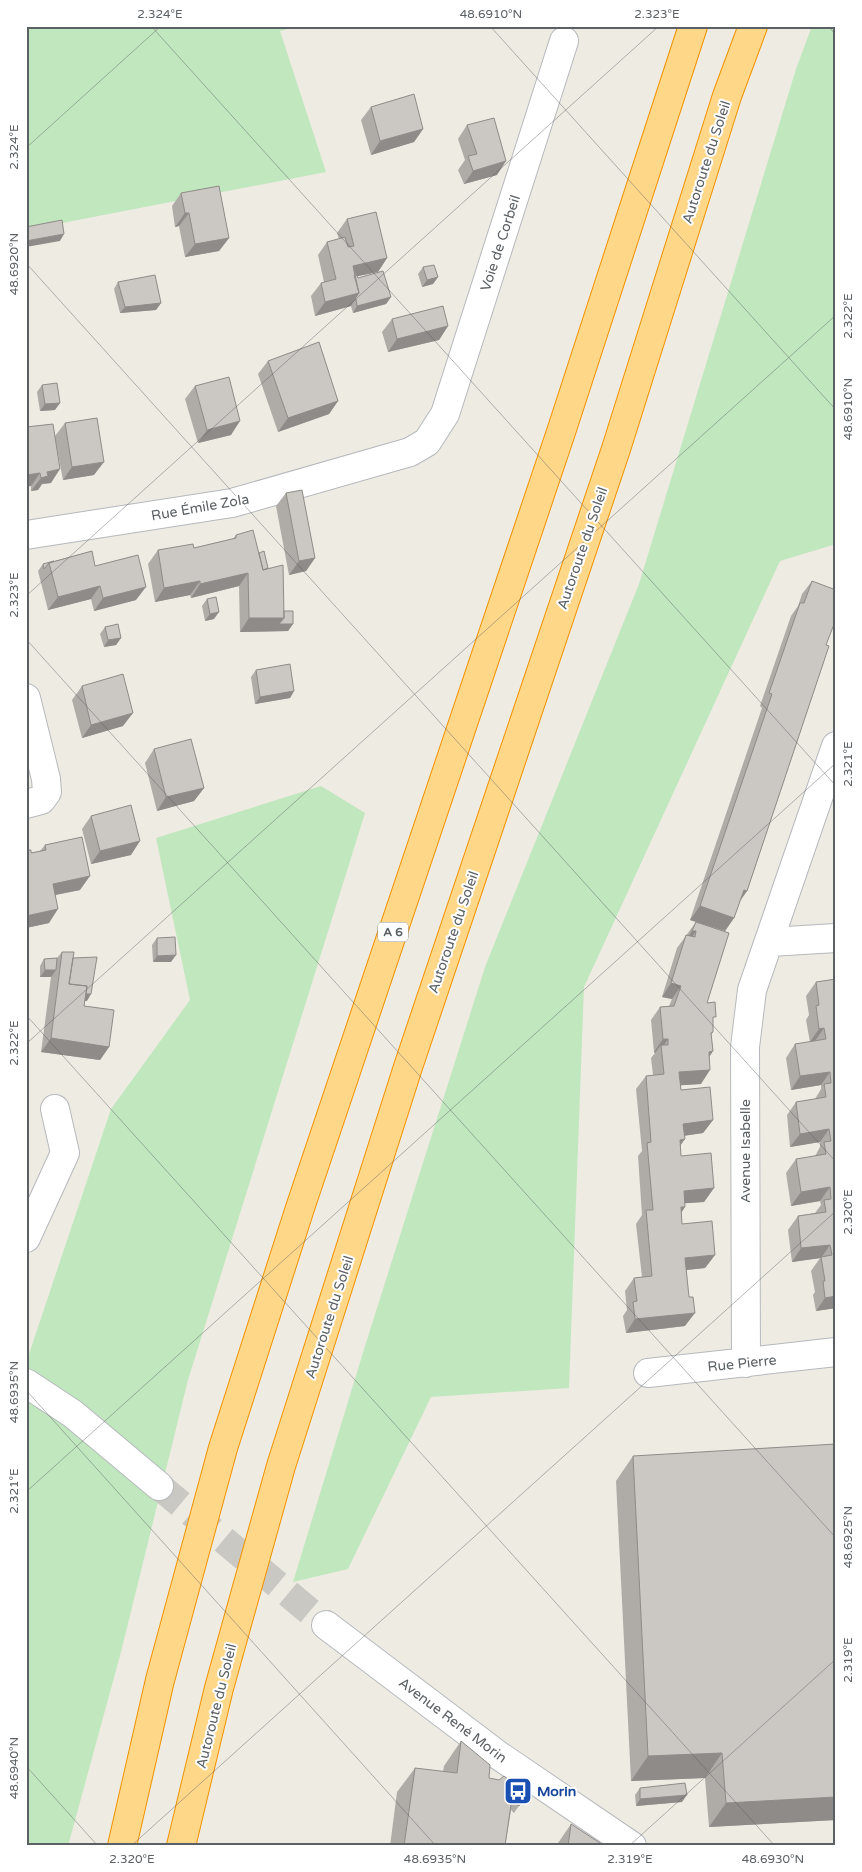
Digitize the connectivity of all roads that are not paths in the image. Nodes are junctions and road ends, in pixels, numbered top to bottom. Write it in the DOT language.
graph roads {
  1 [pos="693,26"];
  2 [pos="753,26"];
  3 [pos="564,41"];
  4 [pos="427,442"];
  5 [pos="26,534"];
  6 [pos="26,698"];
  7 [pos="836,746"];
  8 [pos="26,804"];
  9 [pos="836,938"];
  10 [pos="770,942"];
  11 [pos="55,1109"];
  12 [pos="26,1238"];
  13 [pos="836,1352"];
  14 [pos="746,1363"];
  15 [pos="648,1373"];
  16 [pos="26,1383"];
  17 [pos="159,1486"];
  18 [pos="326,1625"];
  19 [pos="122,1846"];
  20 [pos="181,1846"];
  21 [pos="632,1846"];
  1 -- 19 [label="highway, A 6"];
  2 -- 20 [label="highway, Autoroute du Soleil"];
  3 -- 4 [label="street, Voie de Corbeil"];
  4 -- 5 [label="street, Rue Émile Zola"];
  6 -- 8 [label="street"];
  7 -- 10 [label="street, Avenue Isabelle"];
  9 -- 10 [label="street"];
  10 -- 14 [label="street, Avenue Isabelle"];
  11 -- 12 [label="street"];
  13 -- 14 [label="street, Rue Pierre"];
  14 -- 15 [label="street, Rue Pierre"];
  16 -- 17 [label="street"];
  18 -- 21 [label="street, Avenue René Morin"];
}
